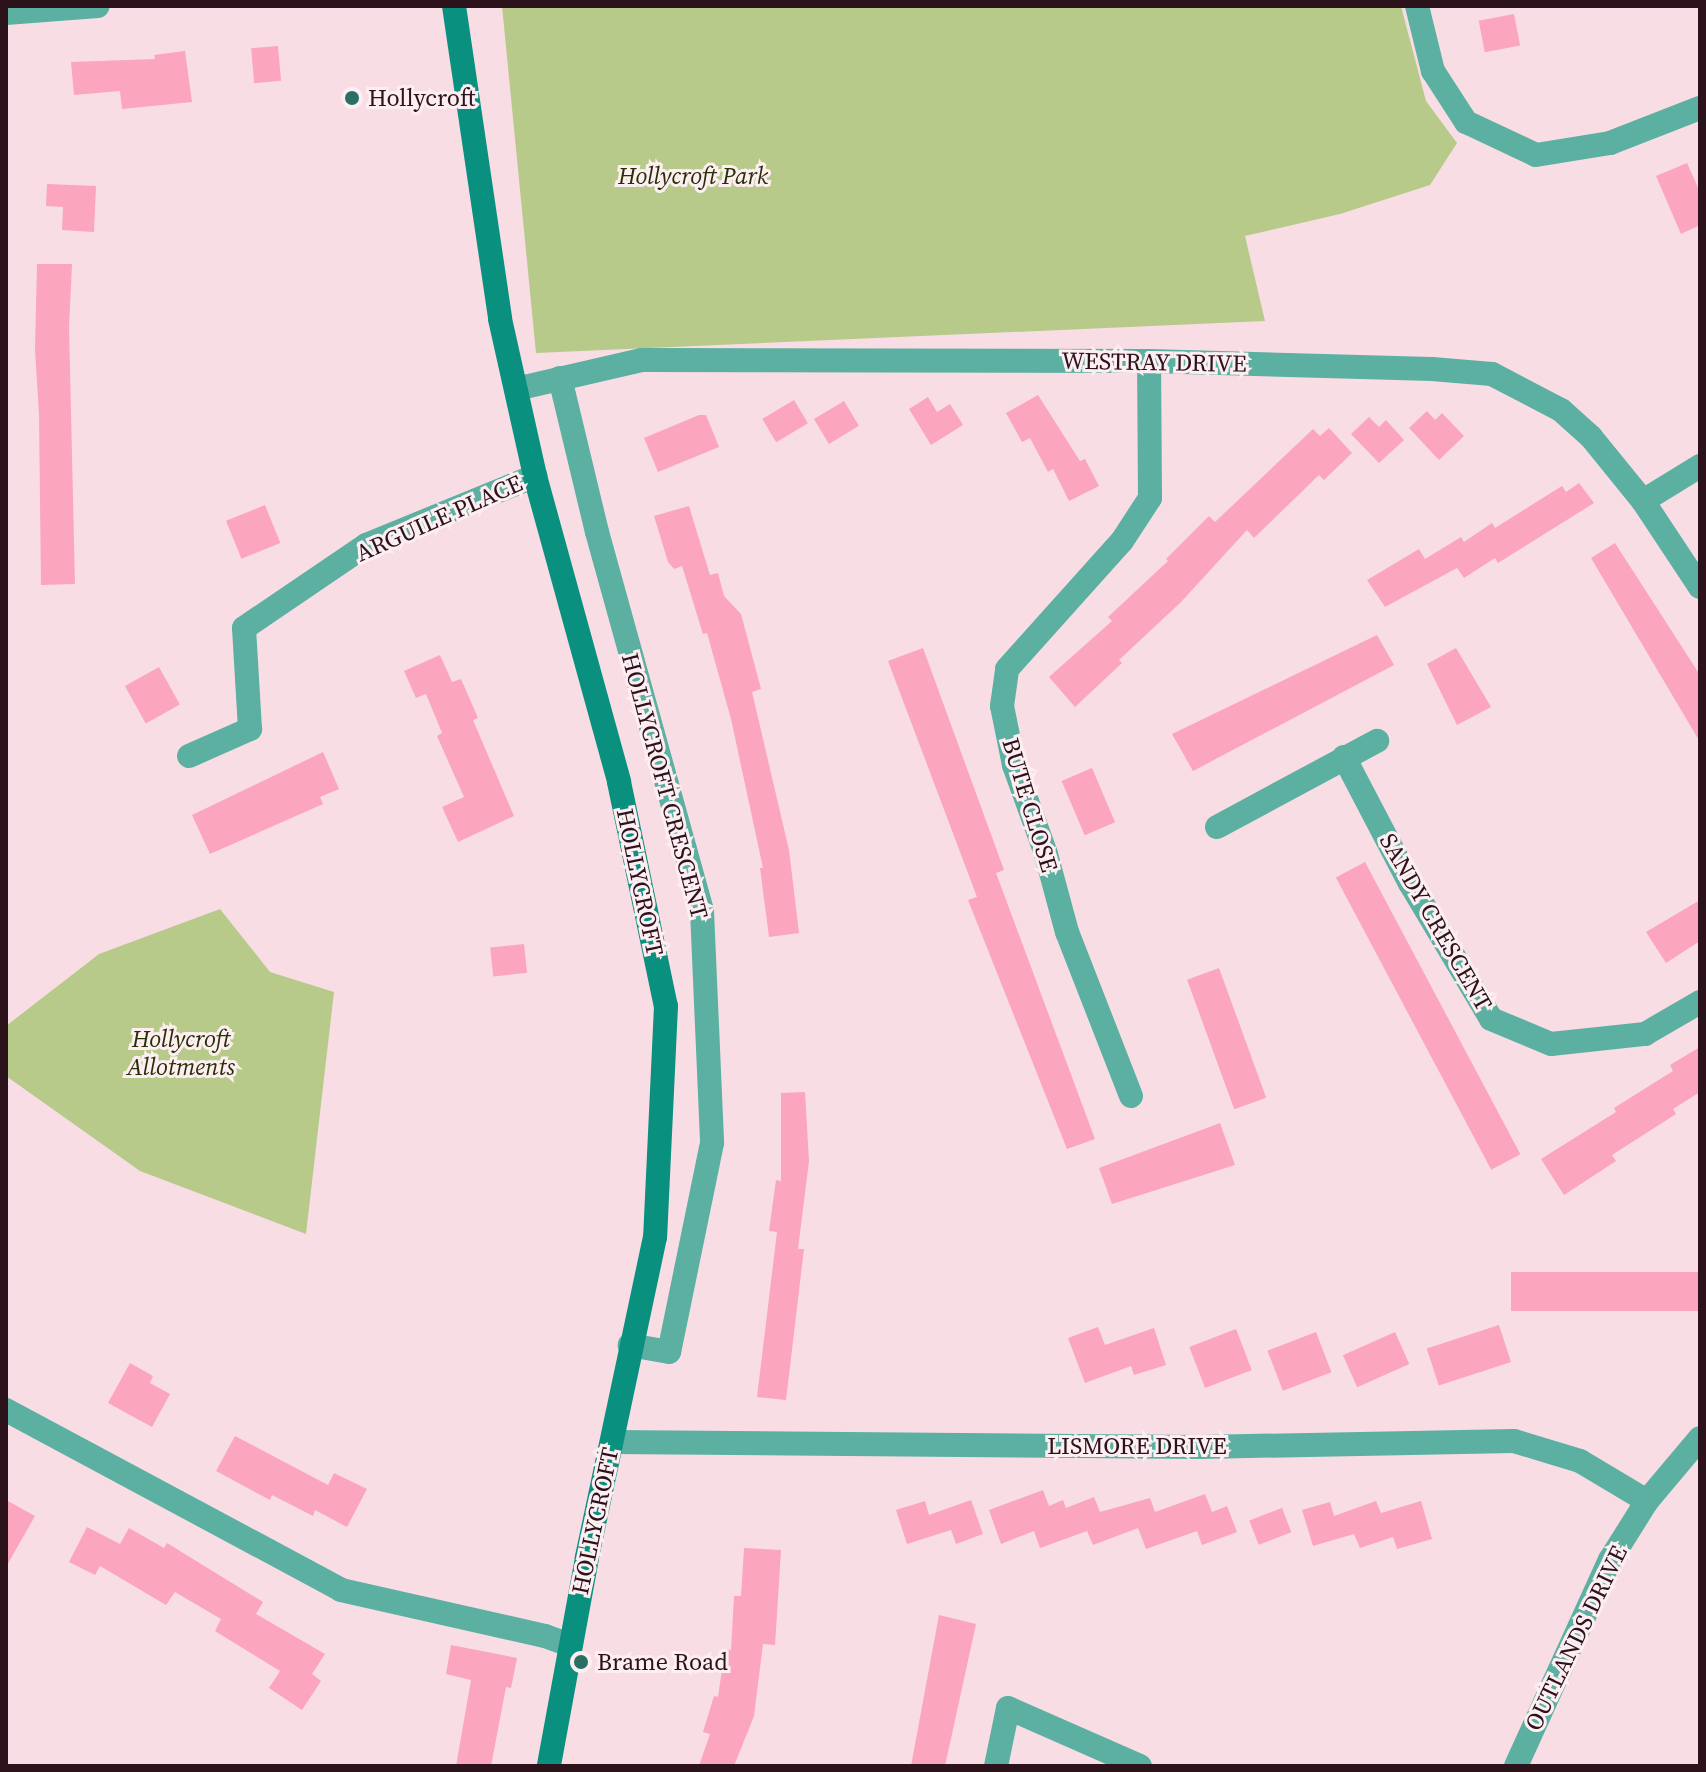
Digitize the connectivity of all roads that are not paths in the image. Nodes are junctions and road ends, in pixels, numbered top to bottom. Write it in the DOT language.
graph roads {
  1 [pos="98,6"];
  2 [pos="454,6"];
  3 [pos="1417,6"];
  4 [pos="6,13"];
  5 [pos="1700,108"];
  6 [pos="1149,361"];
  7 [pos="560,378"];
  8 [pos="516,389"];
  9 [pos="1700,466"];
  10 [pos="535,476"];
  11 [pos="1643,501"];
  12 [pos="1700,587"];
  13 [pos="1377,741"];
  14 [pos="189,756"];
  15 [pos="1344,757"];
  16 [pos="1217,827"];
  17 [pos="1700,1002"];
  18 [pos="1131,1096"];
  19 [pos="630,1345"];
  20 [pos="6,1410"];
  21 [pos="1700,1438"];
  22 [pos="612,1442"];
  23 [pos="1647,1501"];
  24 [pos="570,1645"];
  25 [pos="549,1766"];
  26 [pos="996,1766"];
  27 [pos="1140,1766"];
  28 [pos="1516,1766"];
  1 -- 4 [label="street"];
  2 -- 8 [label="street, HOLLYCROFT"];
  3 -- 5 [label="street"];
  6 -- 7 [label="street, WESTRAY DRIVE"];
  6 -- 11 [label="street, WESTRAY DRIVE"];
  6 -- 18 [label="street, BUTE CLOSE"];
  7 -- 8 [label="street, WESTRAY DRIVE"];
  7 -- 19 [label="street, HOLLYCROFT CRESCENT"];
  8 -- 10 [label="street, HOLLYCROFT"];
  9 -- 11 [label="street"];
  10 -- 14 [label="street, ARGUILE PLACE"];
  10 -- 19 [label="street, HOLLYCROFT"];
  11 -- 12 [label="street, WESTRAY DRIVE"];
  13 -- 15 [label="street"];
  15 -- 16 [label="street"];
  15 -- 17 [label="street, SANDY CRESCENT"];
  19 -- 22 [label="street, HOLLYCROFT"];
  20 -- 24 [label="street"];
  21 -- 23 [label="street, OUTLANDS DRIVE"];
  22 -- 23 [label="street, LISMORE DRIVE"];
  22 -- 24 [label="street, HOLLYCROFT"];
  23 -- 28 [label="street, OUTLANDS DRIVE"];
  24 -- 25 [label="street, HOLLYCROFT"];
  26 -- 27 [label="street"];
}
